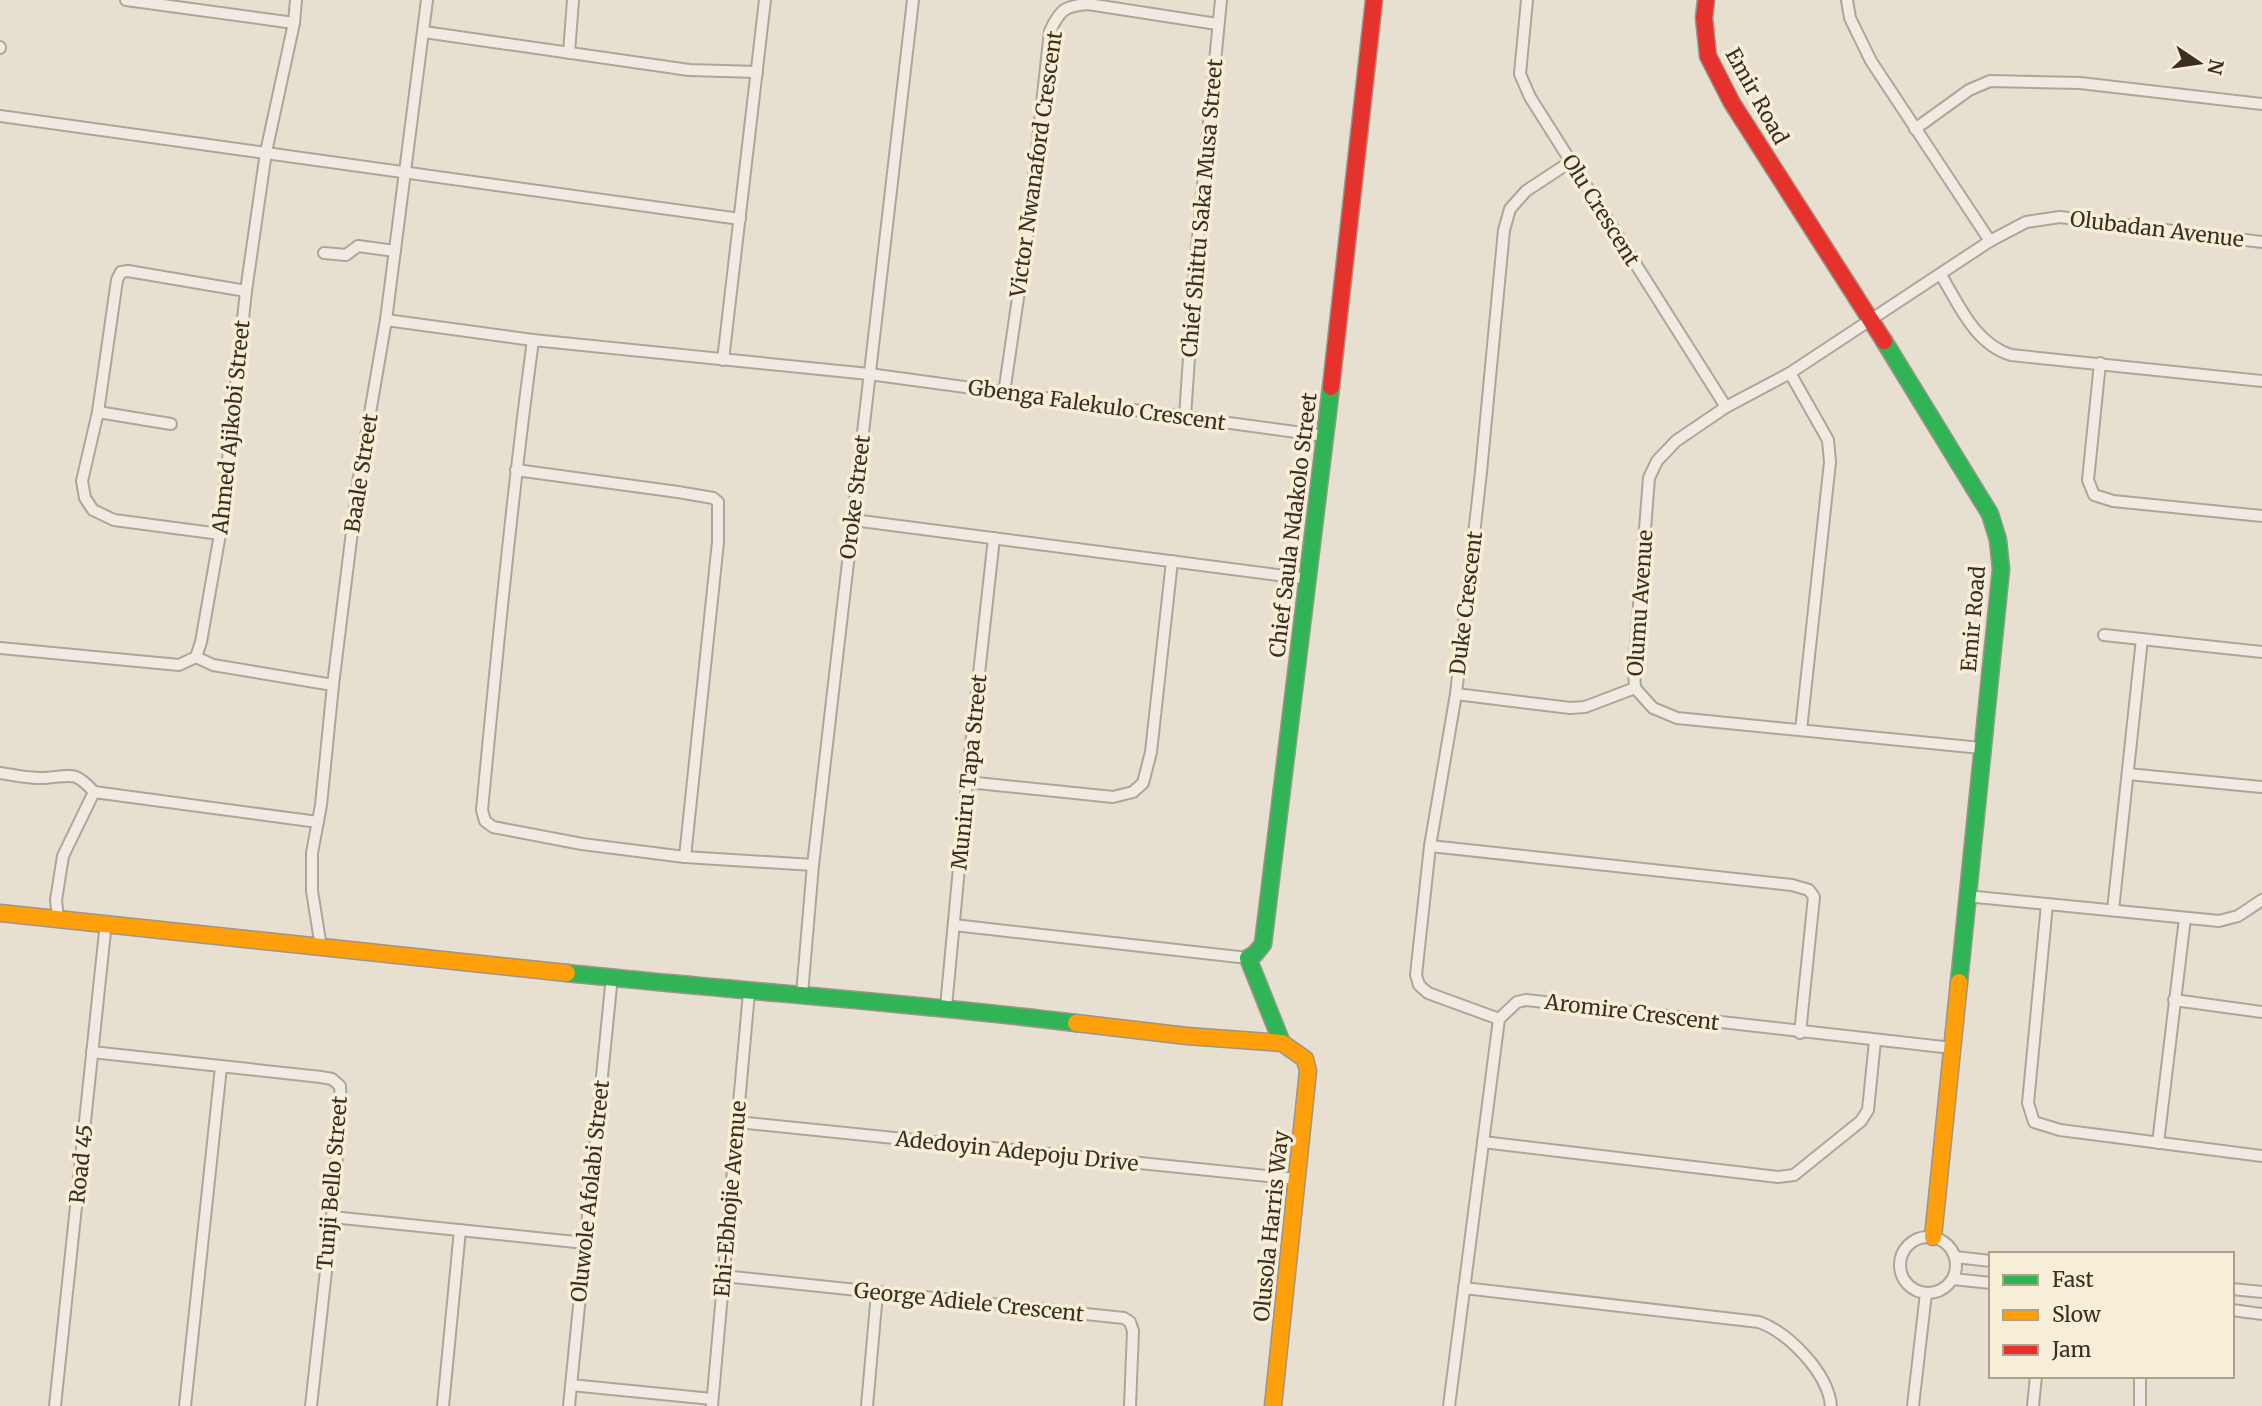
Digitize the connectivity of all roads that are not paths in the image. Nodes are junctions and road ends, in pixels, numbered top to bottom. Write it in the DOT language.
graph roads {
  1 [pos="125,0"];
  2 [pos="296,0"];
  3 [pos="427,0"];
  4 [pos="573,0"];
  5 [pos="765,0"];
  6 [pos="913,0"];
  7 [pos="1221,0"];
  8 [pos="1374,0"];
  9 [pos="1527,0"];
  10 [pos="1706,0"];
  11 [pos="1847,0"];
  12 [pos="294,23"];
  13 [pos="1217,24"];
  14 [pos="424,32"];
  15 [pos="569,53"];
  16 [pos="757,72"];
  17 [pos="2262,104"];
  18 [pos="0,116"];
  19 [pos="1915,129"];
  20 [pos="266,152"];
  21 [pos="1570,162"];
  22 [pos="407,172"];
  23 [pos="740,219"];
  24 [pos="1990,241"];
  25 [pos="2262,242"];
  26 [pos="395,251"];
  27 [pos="324,254"];
  28 [pos="1941,275"];
  29 [pos="246,290"];
  30 [pos="386,320"];
  31 [pos="1871,320"];
  32 [pos="533,340"];
  33 [pos="723,360"];
  34 [pos="2100,363"];
  35 [pos="1790,373"];
  36 [pos="869,374"];
  37 [pos="2262,381"];
  38 [pos="1004,393"];
  39 [pos="1726,407"];
  40 [pos="98,412"];
  41 [pos="1185,417"];
  42 [pos="171,424"];
  43 [pos="1325,436"];
  44 [pos="516,470"];
  45 [pos="2262,516"];
  46 [pos="853,520"];
  47 [pos="220,534"];
  48 [pos="994,538"];
  49 [pos="1172,561"];
  50 [pos="1309,579"];
  51 [pos="2104,635"];
  52 [pos="2142,639"];
  53 [pos="0,648"];
  54 [pos="2262,652"];
  55 [pos="195,657"];
  56 [pos="333,685"];
  57 [pos="1635,688"];
  58 [pos="1456,694"];
  59 [pos="1801,730"];
  60 [pos="1981,748"];
  61 [pos="0,773"];
  62 [pos="2128,774"];
  63 [pos="967,782"];
  64 [pos="2261,787"];
  65 [pos="94,792"];
  66 [pos="318,822"];
  67 [pos="1430,846"];
  68 [pos="685,856"];
  69 [pos="813,865"];
  70 [pos="1966,896"];
  71 [pos="2262,900"];
  72 [pos="2048,904"];
  73 [pos="2113,910"];
  74 [pos="0,913"];
  75 [pos="58,918"];
  76 [pos="2185,918"];
  77 [pos="106,922"];
  78 [pos="954,925"];
  79 [pos="321,947"];
  80 [pos="1248,958"];
  81 [pos="612,976"];
  82 [pos="749,992"];
  83 [pos="802,994"];
  84 [pos="2174,1000"];
  85 [pos="946,1007"];
  86 [pos="2262,1013"];
  87 [pos="1499,1019"];
  88 [pos="1800,1033"];
  89 [pos="1875,1041"];
  90 [pos="1282,1042"];
  91 [pos="1952,1048"];
  92 [pos="92,1052"];
  93 [pos="221,1067"];
  94 [pos="737,1122"];
  95 [pos="1483,1142"];
  96 [pos="2158,1143"];
  97 [pos="2262,1156"];
  98 [pos="1297,1179"];
  99 [pos="332,1217"];
  100 [pos="460,1230"];
  101 [pos="1933,1237"];
  102 [pos="585,1243"];
  103 [pos="1955,1257"];
  104 [pos="1989,1261"];
  105 [pos="723,1276"];
  106 [pos="1953,1279"];
  107 [pos="1989,1283"];
  108 [pos="1464,1288"];
  109 [pos="2237,1289"];
  110 [pos="2262,1292"];
  111 [pos="877,1293"];
  112 [pos="1926,1293"];
  113 [pos="2236,1310"];
  114 [pos="2262,1314"];
  115 [pos="2036,1378"];
  116 [pos="2140,1378"];
  117 [pos="571,1385"];
  118 [pos="712,1402"];
  119 [pos="55,1406"];
  120 [pos="185,1406"];
  121 [pos="311,1406"];
  122 [pos="443,1406"];
  123 [pos="569,1406"];
  124 [pos="867,1406"];
  125 [pos="1130,1406"];
  126 [pos="1273,1406"];
  127 [pos="1449,1406"];
  128 [pos="1831,1406"];
  129 [pos="1913,1406"];
  130 [pos="2033,1406"];
  131 [pos="2140,1406"];
  1 -- 12 [label="street"];
  2 -- 12 [label="street, Ahmed Ajikobi Street"];
  3 -- 14 [label="street, Baale Street"];
  4 -- 15 [label="street"];
  5 -- 16 [label="street"];
  6 -- 36 [label="street, Oroke Street"];
  7 -- 13 [label="street, Chief Shittu Saka Musa Street"];
  8 -- 43 [label="street, Chief Saula Ndakolo Street"];
  9 -- 21 [label="street, Olu Crescent"];
  10 -- 31 [label="street, Emir Road"];
  11 -- 19 [label="street"];
  12 -- 20 [label="street, Ahmed Ajikobi Street"];
  13 -- 38 [label="street, Victor Nwanaford Crescent"];
  13 -- 41 [label="street, Chief Shittu Saka Musa Street"];
  14 -- 15 [label="street"];
  14 -- 22 [label="street, Baale Street"];
  15 -- 16 [label="street"];
  16 -- 23 [label="street"];
  17 -- 19 [label="street"];
  18 -- 20 [label="street"];
  19 -- 24 [label="street"];
  20 -- 22 [label="street"];
  20 -- 29 [label="street, Ahmed Ajikobi Street"];
  21 -- 39 [label="street, Olu Crescent"];
  21 -- 58 [label="street, Duke Crescent"];
  22 -- 23 [label="street"];
  22 -- 26 [label="street, Baale Street"];
  23 -- 33 [label="street"];
  24 -- 25 [label="street, Olubadan Avenue"];
  24 -- 28 [label="street, Olubadan Avenue"];
  26 -- 27 [label="street"];
  26 -- 30 [label="street, Baale Street"];
  28 -- 31 [label="street, Olubadan Avenue"];
  28 -- 34 [label="street"];
  29 -- 40 [label="street"];
  29 -- 47 [label="street, Ahmed Ajikobi Street"];
  30 -- 32 [label="street, Gbenga Falekulo Crescent"];
  30 -- 56 [label="street, Baale Street"];
  31 -- 35 [label="street, Olumu Avenue"];
  31 -- 60 [label="street, Emir Road"];
  32 -- 33 [label="street, Gbenga Falekulo Crescent"];
  32 -- 44 [label="street"];
  33 -- 36 [label="street, Gbenga Falekulo Crescent"];
  34 -- 37 [label="street"];
  34 -- 45 [label="street"];
  35 -- 39 [label="street, Olumu Avenue"];
  35 -- 59 [label="street"];
  36 -- 38 [label="street, Gbenga Falekulo Crescent"];
  36 -- 46 [label="street, Oroke Street"];
  38 -- 41 [label="street, Gbenga Falekulo Crescent"];
  39 -- 57 [label="street, Olumu Avenue"];
  40 -- 42 [label="street"];
  40 -- 47 [label="street"];
  41 -- 43 [label="street, Gbenga Falekulo Crescent"];
  43 -- 50 [label="street, Chief Saula Ndakolo Street"];
  44 -- 68 [label="street"];
  44 -- 68 [label="street"];
  46 -- 48 [label="street"];
  46 -- 69 [label="street, Oroke Street"];
  47 -- 55 [label="street, Ahmed Ajikobi Street"];
  48 -- 49 [label="street"];
  48 -- 63 [label="street, Muniru Tapa Street"];
  49 -- 50 [label="street"];
  49 -- 63 [label="street"];
  50 -- 80 [label="street, Chief Saula Ndakolo Street"];
  51 -- 52 [label="street"];
  52 -- 54 [label="street"];
  52 -- 62 [label="street"];
  53 -- 55 [label="street"];
  55 -- 56 [label="street"];
  56 -- 66 [label="street, Baale Street"];
  57 -- 58 [label="street"];
  57 -- 59 [label="street, Olumu Avenue"];
  58 -- 67 [label="street, Duke Crescent"];
  59 -- 60 [label="street, Olumu Avenue"];
  60 -- 70 [label="street, Emir Road"];
  61 -- 65 [label="street"];
  62 -- 64 [label="street"];
  62 -- 73 [label="street"];
  63 -- 78 [label="street, Muniru Tapa Street"];
  65 -- 66 [label="street"];
  65 -- 75 [label="street"];
  66 -- 79 [label="street, Baale Street"];
  67 -- 87 [label="street, Duke Crescent"];
  67 -- 88 [label="street"];
  68 -- 69 [label="street"];
  69 -- 83 [label="street, Oroke Street"];
  70 -- 72 [label="street"];
  70 -- 91 [label="street, Emir Road"];
  71 -- 76 [label="street"];
  72 -- 73 [label="street"];
  72 -- 96 [label="street"];
  73 -- 76 [label="street"];
  74 -- 75 [label="street"];
  75 -- 77 [label="street"];
  76 -- 84 [label="street"];
  77 -- 79 [label="street"];
  77 -- 92 [label="street, Road 45"];
  78 -- 80 [label="street"];
  78 -- 85 [label="street, Muniru Tapa Street"];
  79 -- 81 [label="street"];
  80 -- 90 [label="street"];
  81 -- 82 [label="street"];
  81 -- 102 [label="street, Oluwole Afolabi Street"];
  82 -- 83 [label="street"];
  82 -- 94 [label="street, Ehi-Ebhojie Avenue"];
  83 -- 85 [label="street"];
  84 -- 86 [label="street"];
  84 -- 96 [label="street"];
  85 -- 90 [label="street"];
  87 -- 88 [label="street, Aromire Crescent"];
  87 -- 95 [label="street"];
  88 -- 89 [label="street, Aromire Crescent"];
  89 -- 91 [label="street, Aromire Crescent"];
  89 -- 95 [label="street"];
  90 -- 98 [label="street, Olusola Harris Way"];
  91 -- 101 [label="street, Emir Road"];
  92 -- 93 [label="street, Tunji Bello Street"];
  92 -- 119 [label="street, Road 45"];
  93 -- 99 [label="street, Tunji Bello Street"];
  93 -- 120 [label="street"];
  94 -- 98 [label="street, Adedoyin Adepoju Drive"];
  94 -- 105 [label="street, Ehi-Ebhojie Avenue"];
  95 -- 108 [label="street"];
  96 -- 97 [label="street"];
  98 -- 126 [label="street, Olusola Harris Way"];
  99 -- 100 [label="street"];
  99 -- 121 [label="street, Tunji Bello Street"];
  100 -- 102 [label="street"];
  100 -- 122 [label="street"];
  101 -- 103 [label="street"];
  101 -- 112 [label="street"];
  102 -- 117 [label="street, Oluwole Afolabi Street"];
  103 -- 104 [label="street"];
  103 -- 106 [label="street"];
  105 -- 111 [label="street, George Adiele Crescent"];
  105 -- 118 [label="street, Ehi-Ebhojie Avenue"];
  106 -- 107 [label="street"];
  106 -- 112 [label="street"];
  108 -- 127 [label="street"];
  108 -- 128 [label="street"];
  109 -- 110 [label="street"];
  109 -- 113 [label="street"];
  111 -- 124 [label="street"];
  111 -- 125 [label="street, George Adiele Crescent"];
  112 -- 129 [label="street"];
  113 -- 114 [label="street"];
  115 -- 130 [label="street"];
  116 -- 131 [label="street"];
  117 -- 118 [label="street"];
  117 -- 123 [label="street, Oluwole Afolabi Street"];
}
